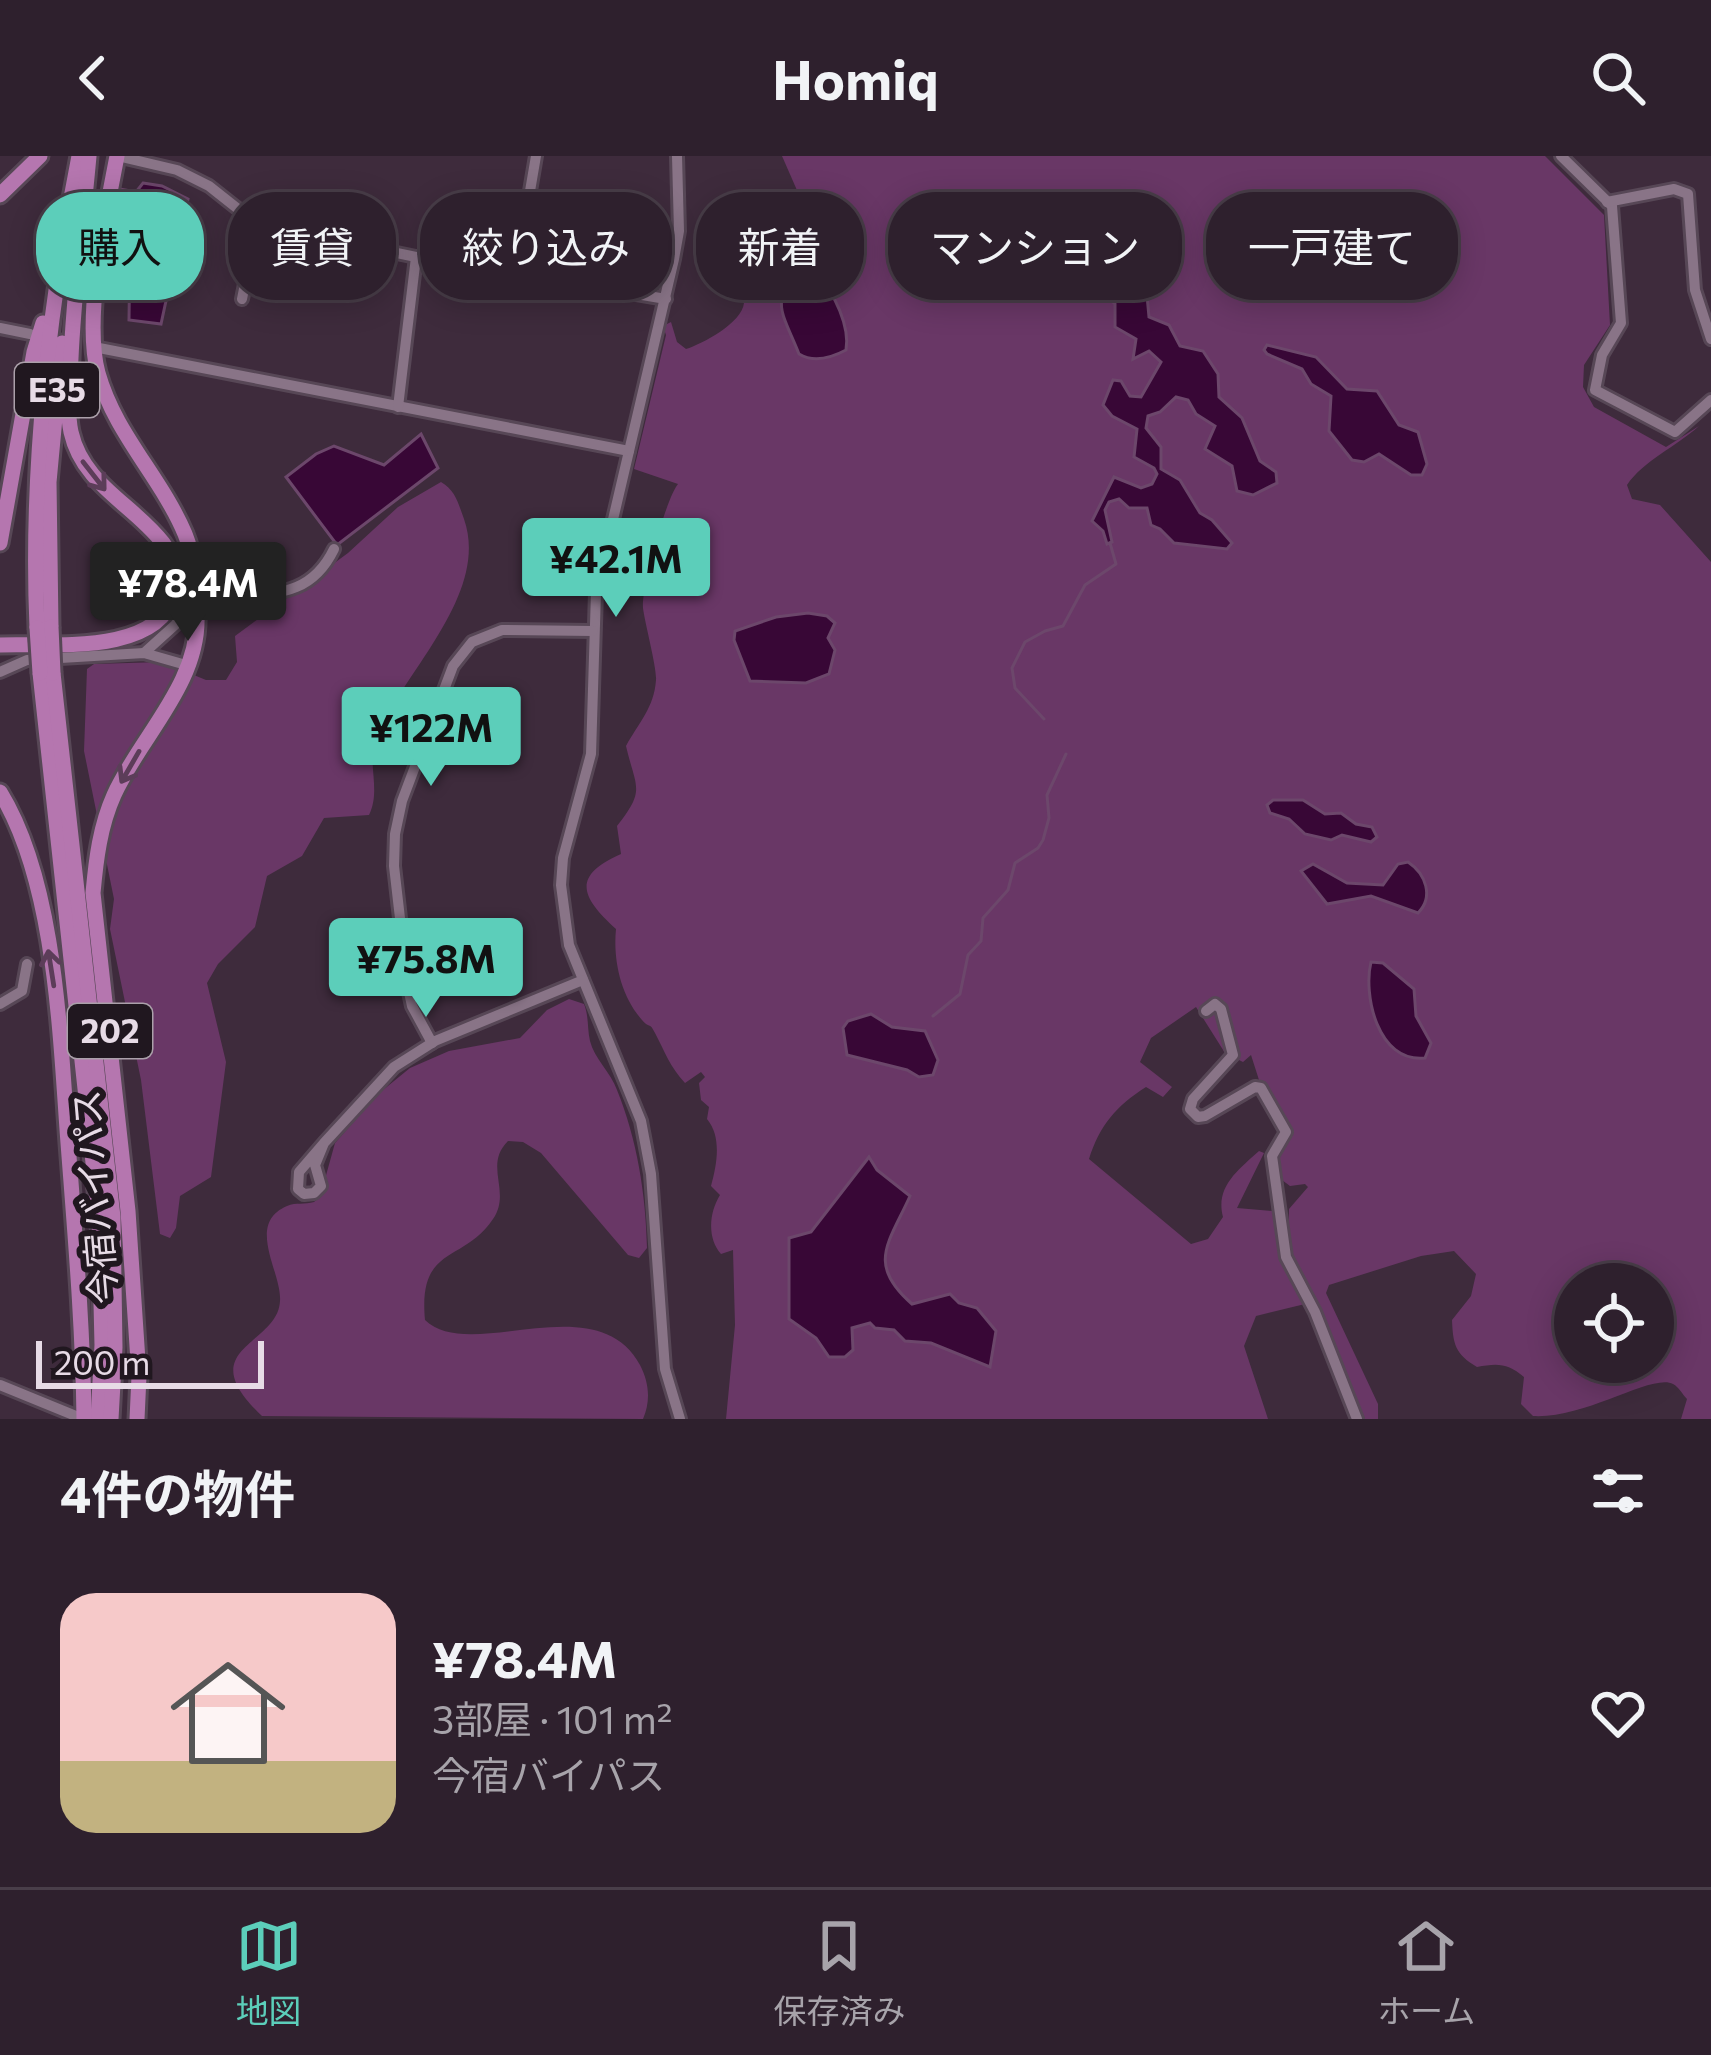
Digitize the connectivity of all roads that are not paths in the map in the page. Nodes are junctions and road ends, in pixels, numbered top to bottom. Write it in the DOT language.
graph roads {
  1 [pos="40,156"];
  2 [pos="85,156"];
  3 [pos="117,156"];
  4 [pos="536,156"];
  5 [pos="676,156"];
  6 [pos="1562,156"];
  7 [pos="77,192"];
  8 [pos="530,192"];
  9 [pos="0,195"];
  10 [pos="228,201"];
  11 [pos="1607,202"];
  12 [pos="396,253"];
  13 [pos="416,257"];
  14 [pos="420,258"];
  15 [pos="672,268"];
  16 [pos="51,300"];
  17 [pos="54,300"];
  18 [pos="666,300"];
  19 [pos="0,328"];
  20 [pos="30,334"];
  21 [pos="1711,339"];
  22 [pos="94,347"];
  23 [pos="1710,405"];
  24 [pos="398,407"];
  25 [pos="629,451"];
  26 [pos="0,543"];
  27 [pos="334,549"];
  28 [pos="213,600"];
  29 [pos="189,606"];
  30 [pos="44,627"];
  31 [pos="592,631"];
  32 [pos="0,645"];
  33 [pos="144,653"];
  34 [pos="186,665"];
  35 [pos="0,672"];
  36 [pos="0,792"];
  37 [pos="27,964"];
  38 [pos="583,980"];
  39 [pos="0,1004"];
  40 [pos="1206,1011"];
  41 [pos="432,1043"];
  42 [pos="324,1143"];
  43 [pos="108,1346"];
  44 [pos="0,1385"];
  45 [pos="83,1419"];
  46 [pos="98,1419"];
  47 [pos="111,1419"];
  48 [pos="137,1419"];
  49 [pos="680,1419"];
  50 [pos="1358,1419"];
  1 -- 9 [label="highway"];
  2 -- 7 [label="highway, E35"];
  2 -- 30 [label="highway, E35"];
  2 -- 32 [label="highway, one-way"];
  3 -- 10 [label="street"];
  3 -- 22 [label="highway, 今宿バイパス / 202"];
  4 -- 8 [label="street"];
  5 -- 15 [label="street"];
  6 -- 11 [label="street"];
  11 -- 21 [label="street"];
  11 -- 23 [label="street"];
  12 -- 13 [label="street"];
  13 -- 14 [label="street"];
  13 -- 24 [label="street"];
  16 -- 26 [label="highway"];
  17 -- 30 [label="highway, E35"];
  18 -- 25 [label="street"];
  19 -- 20 [label="street"];
  22 -- 24 [label="street"];
  22 -- 34 [label="highway, 今宿バイパス / 202"];
  24 -- 25 [label="street"];
  25 -- 31 [label="street"];
  27 -- 28 [label="street"];
  29 -- 33 [label="street"];
  30 -- 43 [label="highway, E35, bridge"];
  31 -- 38 [label="street"];
  31 -- 41 [label="street"];
  33 -- 34 [label="street"];
  33 -- 35 [label="street"];
  34 -- 48 [label="highway, 今宿バイパス / 202, one-way"];
  45 -- 36 [label="highway, 今宿バイパス / 202, one-way"];
  37 -- 39 [label="street"];
  38 -- 41 [label="street"];
  38 -- 49 [label="street"];
  40 -- 50 [label="street"];
  41 -- 42 [label="street"];
  43 -- 46 [label="highway, E35"];
  43 -- 47 [label="highway, E35"];
  44 -- 45 [label="street"];
}
